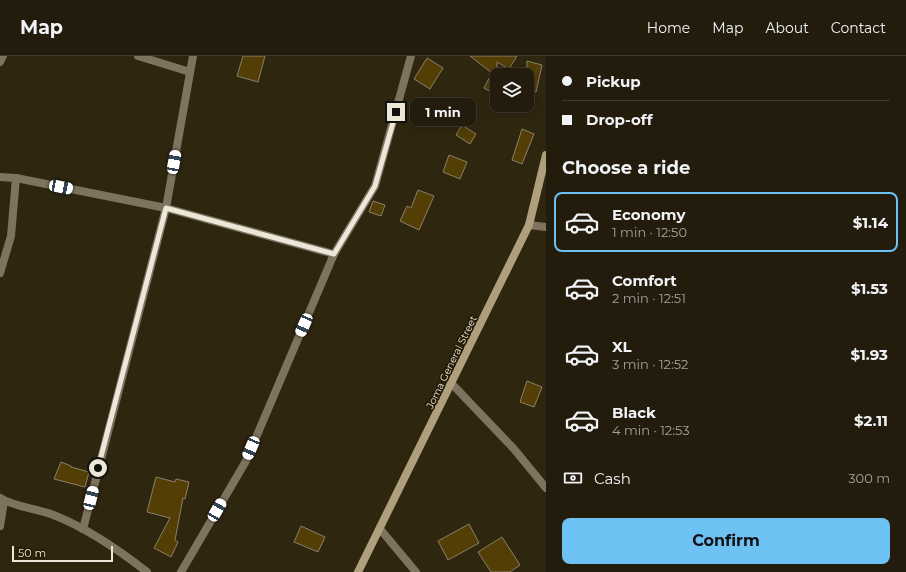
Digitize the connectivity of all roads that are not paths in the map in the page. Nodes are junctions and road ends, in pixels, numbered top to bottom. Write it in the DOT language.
graph roads {
  1 [pos="3,56"];
  2 [pos="138,56"];
  3 [pos="193,56"];
  4 [pos="411,56"];
  5 [pos="0,62"];
  6 [pos="190,72"];
  7 [pos="546,155"];
  8 [pos="0,177"];
  9 [pos="16,178"];
  10 [pos="166,208"];
  11 [pos="530,225"];
  12 [pos="546,227"];
  13 [pos="334,254"];
  14 [pos="0,273"];
  15 [pos="452,384"];
  16 [pos="546,488"];
  17 [pos="2,499"];
  18 [pos="0,526"];
  19 [pos="83,529"];
  20 [pos="380,529"];
  21 [pos="147,572"];
  22 [pos="181,572"];
  23 [pos="358,572"];
  24 [pos="416,572"];
  1 -- 5 [label="street"];
  2 -- 6 [label="street"];
  3 -- 6 [label="street"];
  4 -- 13 [label="street"];
  6 -- 10 [label="street"];
  7 -- 11 [label="street, Joma General Street"];
  8 -- 9 [label="street"];
  9 -- 10 [label="street"];
  9 -- 14 [label="street"];
  10 -- 13 [label="street"];
  10 -- 19 [label="street"];
  11 -- 12 [label="street"];
  11 -- 15 [label="street, Joma General Street"];
  13 -- 22 [label="street"];
  15 -- 16 [label="street"];
  15 -- 20 [label="street, Joma General Street"];
  17 -- 18 [label="street"];
  17 -- 19 [label="street"];
  19 -- 21 [label="street"];
  20 -- 23 [label="street, Joma General Street"];
  20 -- 24 [label="street"];
}
